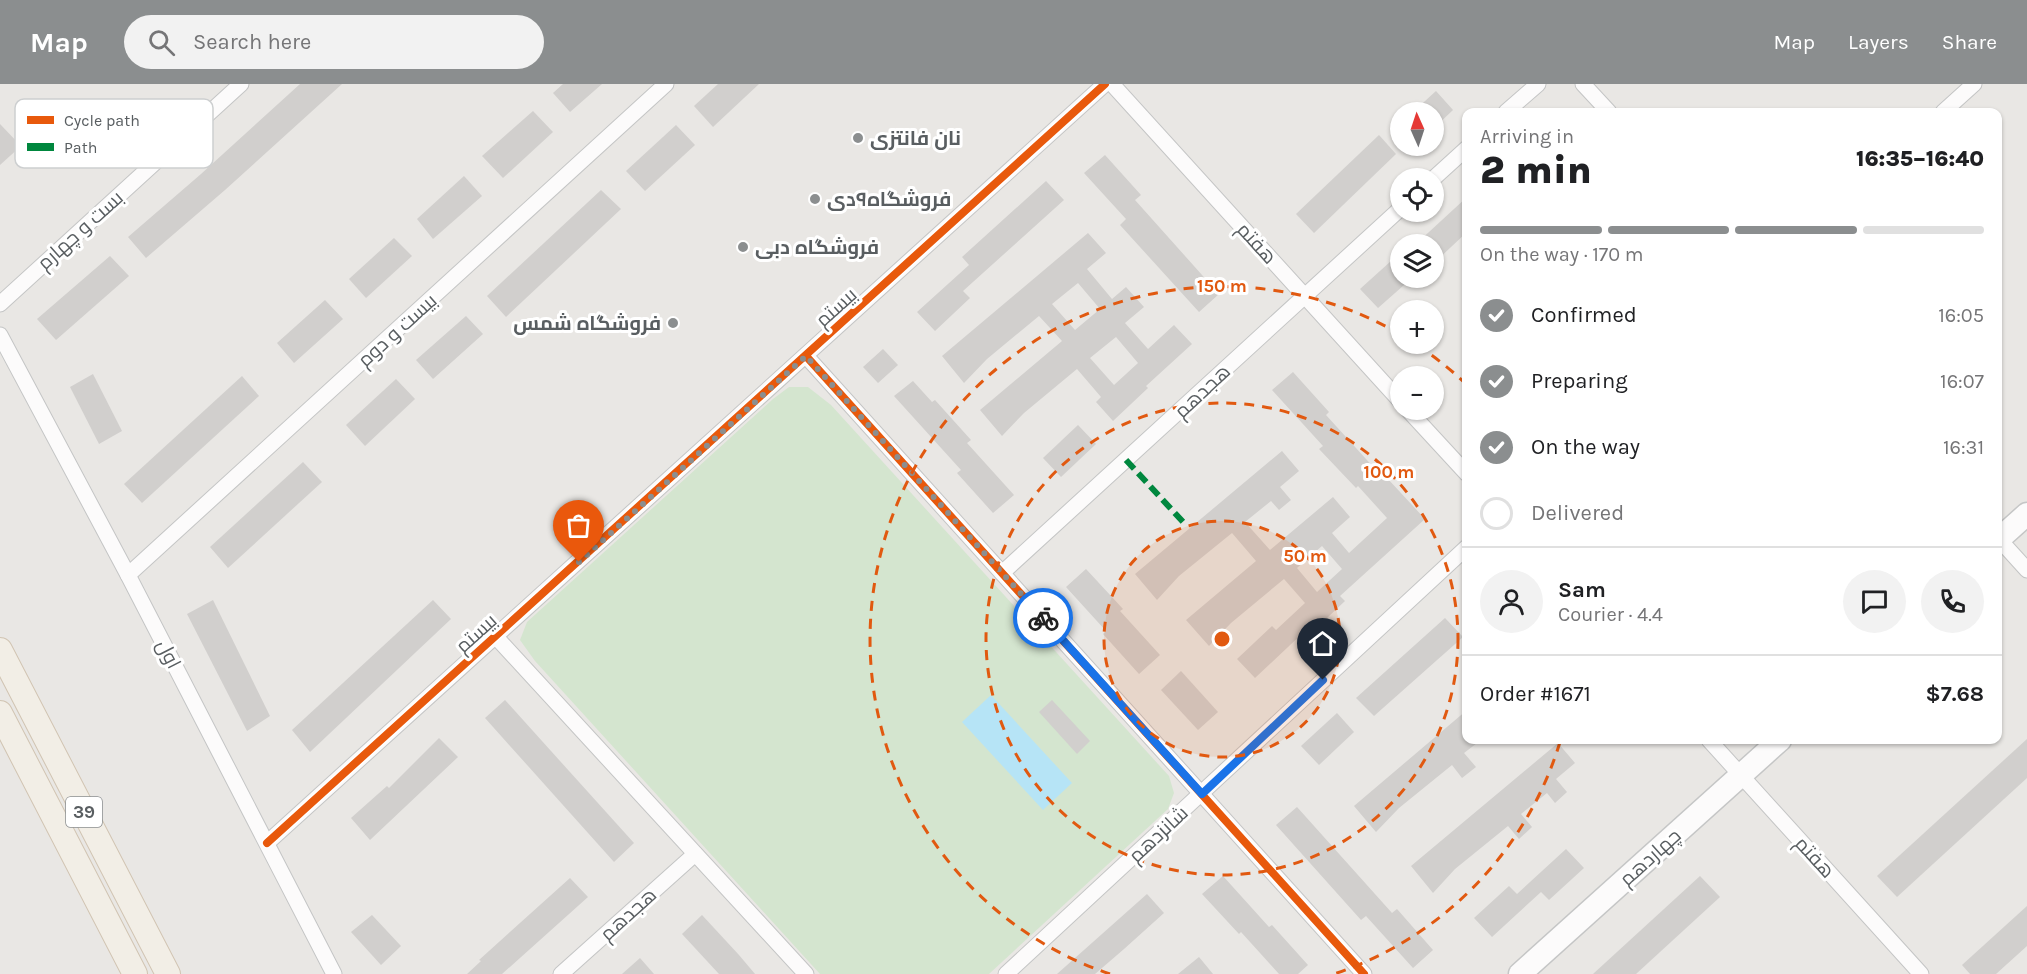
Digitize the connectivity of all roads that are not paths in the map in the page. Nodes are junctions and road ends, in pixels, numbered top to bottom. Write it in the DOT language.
graph roads {
  1 [pos="241,84"];
  2 [pos="666,84"];
  3 [pos="1105,84"];
  4 [pos="1112,84"];
  5 [pos="1538,84"];
  6 [pos="1583,84"];
  7 [pos="1974,84"];
  8 [pos="1511,108"];
  9 [pos="1605,108"];
  10 [pos="1947,108"];
  11 [pos="213,110"];
  12 [pos="1462,153"];
  13 [pos="149,168"];
  14 [pos="1444,169"];
  15 [pos="1390,218"];
  16 [pos="1305,296"];
  17 [pos="0,304"];
  18 [pos="0,335"];
  19 [pos="806,356"];
  20 [pos="1390,390"];
  21 [pos="1417,420"];
  22 [pos="1462,469"];
  23 [pos="2027,514"];
  24 [pos="2002,536"];
  25 [pos="2002,543"];
  26 [pos="1462,551"];
  27 [pos="2027,570"];
  28 [pos="1002,573"];
  29 [pos="128,575"];
  30 [pos="496,637"];
  31 [pos="0,650"];
  32 [pos="0,713"];
  33 [pos="1713,744"];
  34 [pos="1776,744"];
  35 [pos="1741,775"];
  36 [pos="1202,794"];
  37 [pos="267,843"];
  38 [pos="695,854"];
  39 [pos="135,974"];
  40 [pos="168,974"];
  41 [pos="333,974"];
  42 [pos="561,974"];
  43 [pos="806,974"];
  44 [pos="1006,974"];
  45 [pos="1365,974"];
  46 [pos="1520,974"];
  47 [pos="1921,974"];
  1 -- 11 [label="street, بست و چهارم"];
  2 -- 29 [label="street, بیست و دوم"];
  3 -- 19 [label="street, بیستم"];
  4 -- 16 [label="street, هفتم"];
  5 -- 8 [label="street"];
  6 -- 9 [label="street"];
  7 -- 10 [label="street"];
  12 -- 14 [label="street"];
  13 -- 17 [label="street, بست و چهارم"];
  15 -- 16 [label="street, هجدهم"];
  16 -- 20 [label="street, هفتم"];
  16 -- 28 [label="street, هجدهم"];
  18 -- 29 [label="street, اول"];
  19 -- 28 [label="street"];
  19 -- 30 [label="street, بیستم"];
  21 -- 22 [label="street"];
  23 -- 24 [label="main road"];
  25 -- 27 [label="street"];
  26 -- 36 [label="street, شانزدهم"];
  28 -- 36 [label="street"];
  29 -- 37 [label="street, اول"];
  30 -- 37 [label="street, بیستم"];
  30 -- 38 [label="street"];
  31 -- 40 [label="main road, 39"];
  32 -- 39 [label="main road, 39"];
  33 -- 35 [label="street, هفتم"];
  34 -- 35 [label="main road, چهاردهم"];
  35 -- 46 [label="main road, چهاردهم"];
  35 -- 47 [label="street, هفتم"];
  36 -- 44 [label="street, شانزدهم"];
  36 -- 45 [label="street"];
  37 -- 41 [label="street, اول"];
  38 -- 42 [label="street, هجدهم"];
  38 -- 43 [label="street"];
}
